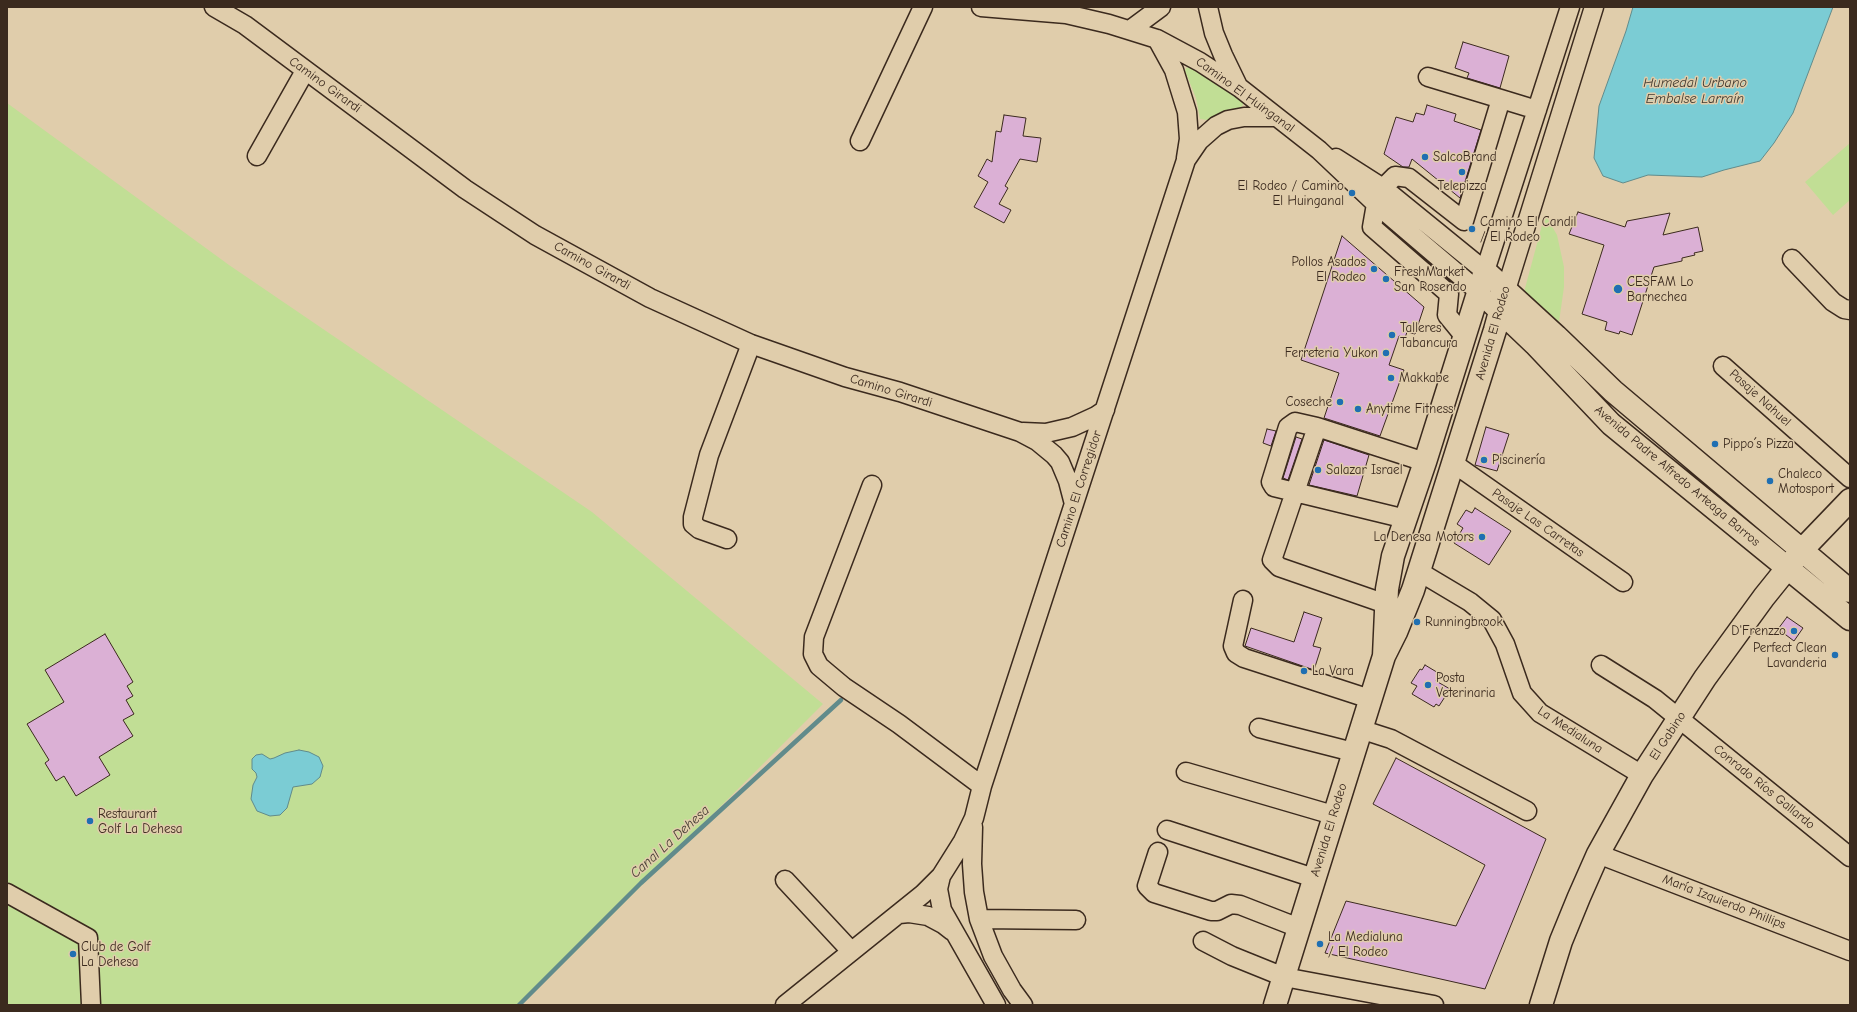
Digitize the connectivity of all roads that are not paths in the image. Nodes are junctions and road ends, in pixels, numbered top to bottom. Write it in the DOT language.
graph roads {
  1 [pos="214,7"];
  2 [pos="923,7"];
  3 [pos="982,7"];
  4 [pos="1161,7"];
  5 [pos="1570,7"];
  6 [pos="1594,7"];
  7 [pos="1208,8"];
  8 [pos="241,13"];
  9 [pos="1130,30"];
  10 [pos="1157,38"];
  11 [pos="305,71"];
  12 [pos="1428,77"];
  13 [pos="1240,88"];
  14 [pos="1501,99"];
  15 [pos="1537,110"];
  16 [pos="1187,112"];
  17 [pos="1277,116"];
  18 [pos="1216,126"];
  19 [pos="860,141"];
  20 [pos="1319,150"];
  21 [pos="257,156"];
  22 [pos="1186,160"];
  23 [pos="1382,188"];
  24 [pos="1376,204"];
  25 [pos="1430,251"];
  26 [pos="1792,259"];
  27 [pos="1419,267"];
  28 [pos="1482,281"];
  29 [pos="1503,300"];
  30 [pos="1850,310"];
  31 [pos="1465,337"];
  32 [pos="751,344"];
  33 [pos="1723,366"];
  34 [pos="1105,410"];
  35 [pos="1317,427"];
  36 [pos="1020,432"];
  37 [pos="1425,462"];
  38 [pos="1452,463"];
  39 [pos="1850,478"];
  40 [pos="872,485"];
  41 [pos="1295,493"];
  42 [pos="1850,500"];
  43 [pos="1074,504"];
  44 [pos="1406,519"];
  45 [pos="727,539"];
  46 [pos="1801,551"];
  47 [pos="1787,568"];
  48 [pos="1418,571"];
  49 [pos="1624,582"];
  50 [pos="1850,591"];
  51 [pos="1243,600"];
  52 [pos="1386,604"];
  53 [pos="1850,619"];
  54 [pos="1384,656"];
  55 [pos="1601,665"];
  56 [pos="1370,699"];
  57 [pos="1678,718"];
  58 [pos="1260,728"];
  59 [pos="1360,729"];
  60 [pos="1353,752"];
  61 [pos="1186,772"];
  62 [pos="1642,775"];
  63 [pos="982,786"];
  64 [pos="1527,811"];
  65 [pos="1334,816"];
  66 [pos="974,818"];
  67 [pos="1168,830"];
  68 [pos="1158,852"];
  69 [pos="1598,854"];
  70 [pos="1850,857"];
  71 [pos="941,876"];
  72 [pos="1314,878"];
  73 [pos="785,880"];
  74 [pos="7,893"];
  75 [pos="899,914"];
  76 [pos="979,918"];
  77 [pos="1076,920"];
  78 [pos="1299,928"];
  79 [pos="955,934"];
  80 [pos="1203,941"];
  81 [pos="851,951"];
  82 [pos="1850,951"];
  83 [pos="1284,977"];
  84 [pos="91,1005"];
  85 [pos="785,1005"];
  86 [pos="996,1005"];
  87 [pos="1023,1005"];
  88 [pos="1275,1005"];
  89 [pos="1434,1005"];
  90 [pos="1541,1005"];
  1 -- 8 [label="street, Camino Girardi"];
  2 -- 19 [label="street"];
  3 -- 9 [label="street, Camino El Huinganal"];
  4 -- 9 [label="street"];
  5 -- 15 [label="street, Avenida El Rodeo"];
  6 -- 29 [label="street, Avenida El Rodeo"];
  7 -- 13 [label="street"];
  8 -- 11 [label="street, Camino Girardi"];
  9 -- 10 [label="street, Camino El Huinganal"];
  10 -- 13 [label="street, Camino El Huinganal"];
  10 -- 16 [label="street, Camino El Corregidor"];
  11 -- 21 [label="street"];
  11 -- 32 [label="street, Camino Girardi"];
  12 -- 14 [label="street"];
  13 -- 17 [label="street, Camino El Huinganal"];
  14 -- 15 [label="street"];
  14 -- 23 [label="street"];
  15 -- 28 [label="street, Avenida El Rodeo"];
  16 -- 18 [label="street"];
  16 -- 22 [label="street, Camino El Corregidor"];
  17 -- 18 [label="street, Camino El Corregidor"];
  17 -- 20 [label="street, Camino El Huinganal"];
  18 -- 22 [label="street, Camino El Corregidor"];
  20 -- 23 [label="street, Camino El Huinganal"];
  20 -- 24 [label="street, Camino El Huinganal"];
  22 -- 34 [label="street, Camino El Corregidor"];
  23 -- 28 [label="street, Camino El Huinganal"];
  24 -- 25 [label="street, Camino El Huinganal"];
  24 -- 27 [label="street"];
  25 -- 27 [label="street"];
  25 -- 28 [label="street, Camino El Huinganal"];
  26 -- 30 [label="street"];
  27 -- 31 [label="street"];
  28 -- 29 [label="main road, Avenida Padre Alfredo Arteaga Barros"];
  28 -- 31 [label="main road, Avenida El Rodeo"];
  29 -- 38 [label="main road, Avenida El Rodeo"];
  29 -- 46 [label="main road, Avenida Padre Alfredo Arteaga Barros"];
  29 -- 47 [label="main road, Avenida Padre Alfredo Arteaga Barros"];
  31 -- 37 [label="main road, Avenida El Rodeo"];
  32 -- 36 [label="street, Camino Girardi"];
  32 -- 45 [label="street"];
  33 -- 39 [label="street, Pasaje Nahuel"];
  34 -- 36 [label="street, Camino Girardi"];
  34 -- 43 [label="street, Camino El Corregidor"];
  35 -- 37 [label="street"];
  35 -- 41 [label="street"];
  35 -- 41 [label="street"];
  36 -- 43 [label="street, Camino Girardi"];
  37 -- 44 [label="main road, Avenida El Rodeo"];
  38 -- 48 [label="main road, Avenida El Rodeo"];
  38 -- 49 [label="street, Pasaje Las Carretas"];
  40 -- 63 [label="street"];
  41 -- 44 [label="street"];
  41 -- 52 [label="street"];
  42 -- 46 [label="main road, El Gabino"];
  43 -- 63 [label="street, Camino El Corregidor"];
  44 -- 52 [label="main road, Avenida El Rodeo"];
  46 -- 47 [label="main road, El Gabino"];
  46 -- 50 [label="main road, Avenida Padre Alfredo Arteaga Barros"];
  47 -- 53 [label="main road, Avenida Padre Alfredo Arteaga Barros"];
  47 -- 57 [label="main road, El Gabino"];
  48 -- 54 [label="main road, Avenida El Rodeo"];
  48 -- 62 [label="street, La Medialuna"];
  51 -- 56 [label="street"];
  52 -- 54 [label="main road, Avenida El Rodeo"];
  54 -- 56 [label="main road, Avenida El Rodeo"];
  55 -- 57 [label="street, Conrado Ríos Gallardo"];
  56 -- 59 [label="main road, Avenida El Rodeo"];
  57 -- 62 [label="main road, El Gabino"];
  57 -- 70 [label="street, Conrado Ríos Gallardo"];
  58 -- 60 [label="street"];
  59 -- 60 [label="main road, Avenida El Rodeo"];
  59 -- 64 [label="street"];
  60 -- 65 [label="main road, Avenida El Rodeo"];
  61 -- 65 [label="street"];
  62 -- 69 [label="main road, El Gabino"];
  63 -- 66 [label="street, Camino El Corregidor"];
  65 -- 72 [label="main road, Avenida El Rodeo"];
  66 -- 71 [label="street, Camino El Corregidor"];
  66 -- 76 [label="street, Camino El Corregidor"];
  67 -- 72 [label="street"];
  68 -- 78 [label="street"];
  69 -- 82 [label="street, María Izquierdo Phillips"];
  69 -- 90 [label="main road, El Gabino"];
  71 -- 75 [label="street"];
  71 -- 79 [label="street, Camino El Corregidor"];
  72 -- 78 [label="main road, Avenida El Rodeo"];
  73 -- 81 [label="street"];
  74 -- 84 [label="street"];
  75 -- 79 [label="street"];
  75 -- 81 [label="street"];
  76 -- 77 [label="street"];
  76 -- 87 [label="street, Camino El Corregidor"];
  78 -- 83 [label="main road, Avenida El Rodeo"];
  79 -- 86 [label="street, Camino El Corregidor"];
  80 -- 83 [label="street"];
  81 -- 85 [label="street"];
  83 -- 88 [label="main road, Avenida El Rodeo"];
  83 -- 89 [label="street"];
}
